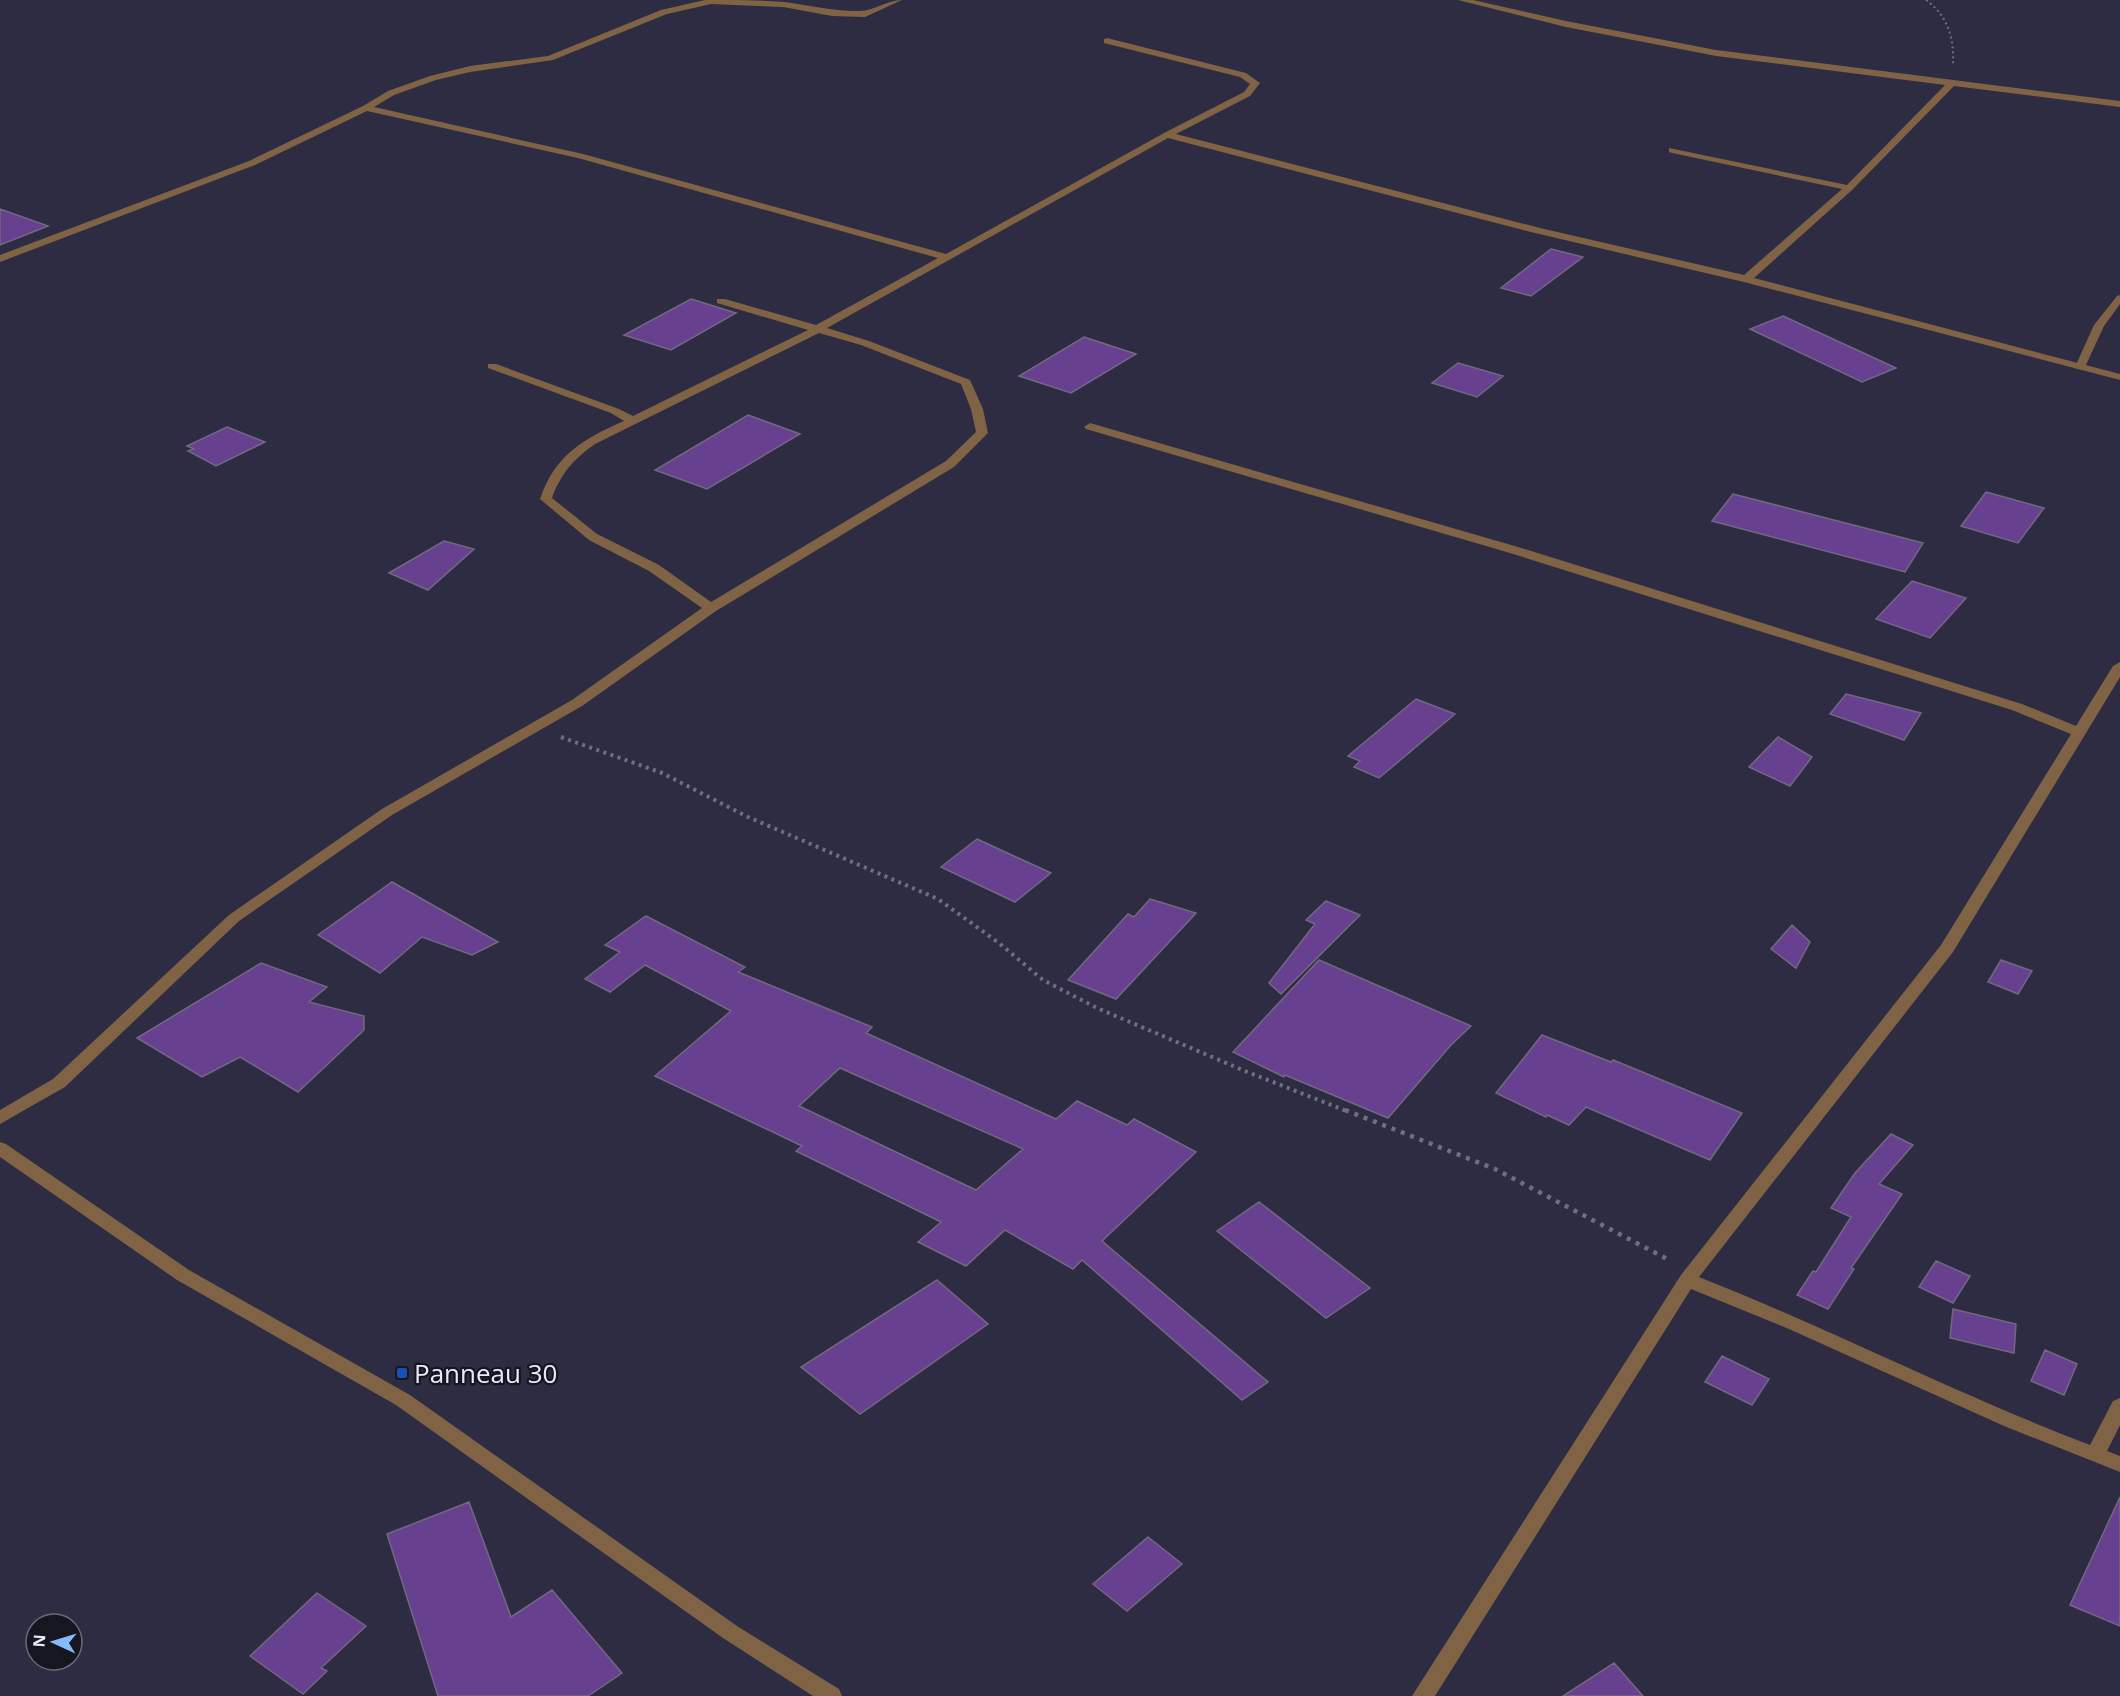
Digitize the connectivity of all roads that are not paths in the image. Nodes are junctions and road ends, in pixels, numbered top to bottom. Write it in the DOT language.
graph roads {
  1 [pos="898,0"];
  2 [pos="1462,0"];
  3 [pos="1107,41"];
  4 [pos="1952,83"];
  5 [pos="2120,104"];
  6 [pos="366,108"];
  7 [pos="1167,135"];
  8 [pos="1672,150"];
  9 [pos="1849,188"];
  10 [pos="946,257"];
  11 [pos="0,259"];
  12 [pos="1746,279"];
  13 [pos="2120,298"];
  14 [pos="722,301"];
  15 [pos="818,329"];
  16 [pos="492,366"];
  17 [pos="2080,367"];
  18 [pos="2120,377"];
  19 [pos="633,422"];
  20 [pos="1090,427"];
  21 [pos="711,608"];
  22 [pos="2120,666"];
  23 [pos="2078,732"];
  24 [pos="0,1118"];
  25 [pos="0,1148"];
  26 [pos="1690,1276"];
  27 [pos="2120,1406"];
  28 [pos="2095,1455"];
  29 [pos="2120,1464"];
  30 [pos="831,1696"];
  31 [pos="1423,1696"];
  1 -- 6 [label="street"];
  2 -- 4 [label="street"];
  3 -- 7 [label="street"];
  4 -- 5 [label="street"];
  4 -- 9 [label="street"];
  6 -- 10 [label="street"];
  6 -- 11 [label="street"];
  7 -- 10 [label="street"];
  7 -- 12 [label="street"];
  8 -- 9 [label="street"];
  9 -- 12 [label="street"];
  10 -- 15 [label="street"];
  12 -- 17 [label="street"];
  13 -- 17 [label="lane"];
  14 -- 15 [label="street"];
  15 -- 19 [label="street"];
  15 -- 21 [label="street"];
  16 -- 19 [label="street"];
  17 -- 18 [label="street"];
  19 -- 21 [label="street"];
  20 -- 23 [label="street"];
  21 -- 24 [label="street"];
  22 -- 23 [label="street"];
  23 -- 26 [label="street"];
  25 -- 30 [label="street"];
  26 -- 28 [label="street"];
  26 -- 31 [label="street"];
  27 -- 28 [label="street"];
  28 -- 29 [label="street"];
}
